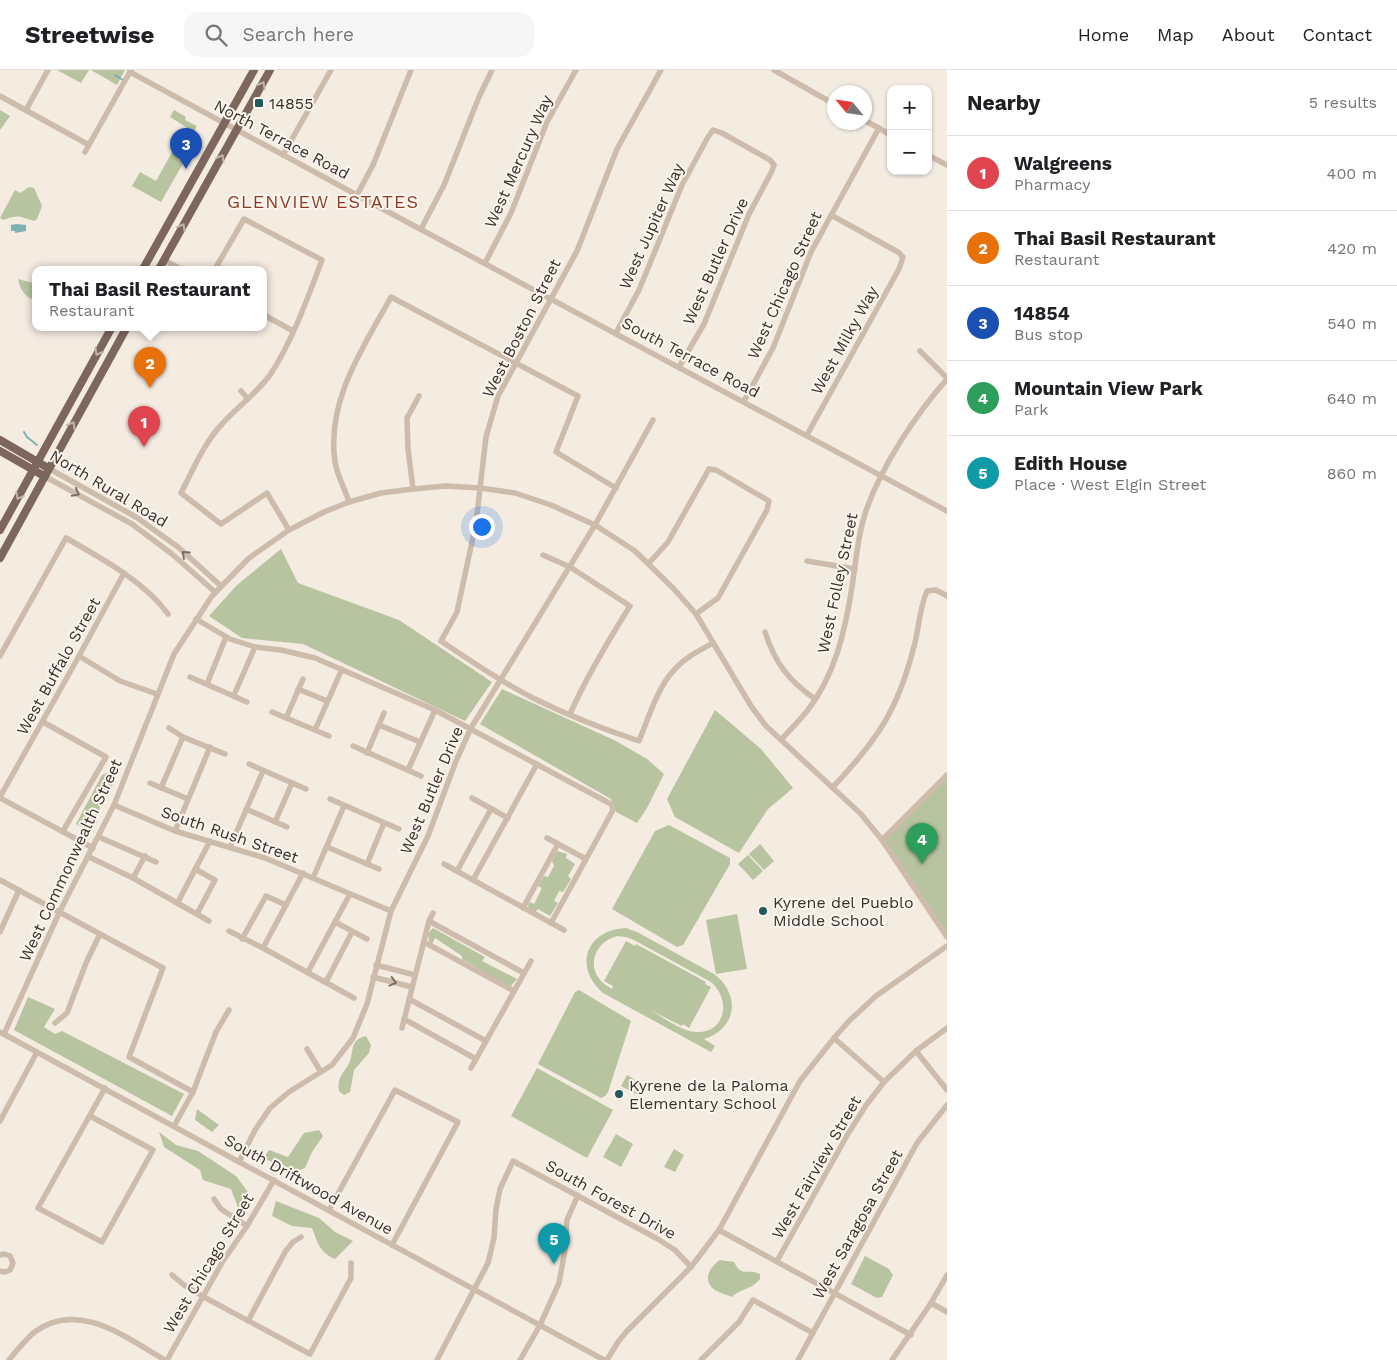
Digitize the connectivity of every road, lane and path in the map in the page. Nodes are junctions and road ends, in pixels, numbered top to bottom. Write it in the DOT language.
graph roads {
  1 [pos="48,70"];
  2 [pos="254,70"];
  3 [pos="270,70"];
  4 [pos="330,70"];
  5 [pos="411,70"];
  6 [pos="492,70"];
  7 [pos="576,70"];
  8 [pos="661,70"];
  9 [pos="774,70"];
  10 [pos="131,71"];
  11 [pos="0,96"];
  12 [pos="827,100"];
  13 [pos="26,110"];
  14 [pos="224,123"];
  15 [pos="872,124"];
  16 [pos="879,128"];
  17 [pos="237,130"];
  18 [pos="713,130"];
  19 [pos="887,132"];
  20 [pos="89,145"];
  21 [pos="85,152"];
  22 [pos="283,155"];
  23 [pos="932,157"];
  24 [pos="947,165"];
  25 [pos="357,195"];
  26 [pos="831,215"];
  27 [pos="420,229"];
  28 [pos="164,260"];
  29 [pos="485,263"];
  30 [pos="145,266"];
  31 [pos="161,266"];
  32 [pos="175,266"];
  33 [pos="217,266"];
  34 [pos="550,298"];
  35 [pos="267,317"];
  36 [pos="110,331"];
  37 [pos="125,331"];
  38 [pos="293,332"];
  39 [pos="616,333"];
  40 [pos="920,352"];
  41 [pos="516,363"];
  42 [pos="680,367"];
  43 [pos="947,379"];
  44 [pos="241,390"];
  45 [pos="419,396"];
  46 [pos="248,399"];
  47 [pos="744,401"];
  48 [pos="653,420"];
  49 [pos="807,435"];
  50 [pos="0,440"];
  51 [pos="0,451"];
  52 [pos="37,462"];
  53 [pos="48,468"];
  54 [pos="33,470"];
  55 [pos="44,476"];
  56 [pos="882,476"];
  57 [pos="480,488"];
  58 [pos="616,488"];
  59 [pos="413,489"];
  60 [pos="349,502"];
  61 [pos="120,507"];
  62 [pos="946,509"];
  63 [pos="115,514"];
  64 [pos="595,525"];
  65 [pos="0,530"];
  66 [pos="289,530"];
  67 [pos="543,555"];
  68 [pos="0,558"];
  69 [pos="807,561"];
  70 [pos="648,563"];
  71 [pos="570,567"];
  72 [pos="855,569"];
  73 [pos="124,574"];
  74 [pos="221,586"];
  75 [pos="216,592"];
  76 [pos="947,596"];
  77 [pos="168,614"];
  78 [pos="696,614"];
  79 [pos="196,619"];
  80 [pos="764,632"];
  81 [pos="226,637"];
  82 [pos="713,642"];
  83 [pos="255,647"];
  84 [pos="0,656"];
  85 [pos="79,656"];
  86 [pos="342,669"];
  87 [pos="190,677"];
  88 [pos="302,679"];
  89 [pos="500,679"];
  90 [pos="207,684"];
  91 [pos="298,689"];
  92 [pos="157,694"];
  93 [pos="234,695"];
  94 [pos="815,699"];
  95 [pos="327,701"];
  96 [pos="247,702"];
  97 [pos="434,710"];
  98 [pos="272,712"];
  99 [pos="384,713"];
  100 [pos="570,714"];
  101 [pos="286,718"];
  102 [pos="43,722"];
  103 [pos="379,725"];
  104 [pos="169,728"];
  105 [pos="471,728"];
  106 [pos="314,730"];
  107 [pos="183,736"];
  108 [pos="328,736"];
  109 [pos="781,740"];
  110 [pos="420,742"];
  111 [pos="353,746"];
  112 [pos="210,747"];
  113 [pos="367,752"];
  114 [pos="225,754"];
  115 [pos="249,764"];
  116 [pos="537,764"];
  117 [pos="408,770"];
  118 [pos="263,771"];
  119 [pos="947,775"];
  120 [pos="421,776"];
  121 [pos="150,783"];
  122 [pos="292,783"];
  123 [pos="833,787"];
  124 [pos="161,788"];
  125 [pos="306,789"];
  126 [pos="0,797"];
  127 [pos="472,798"];
  128 [pos="330,799"];
  129 [pos="188,800"];
  130 [pos="114,805"];
  131 [pos="344,806"];
  132 [pos="246,809"];
  133 [pos="491,809"];
  134 [pos="508,818"];
  135 [pos="275,822"];
  136 [pos="384,823"];
  137 [pos="287,827"];
  138 [pos="399,829"];
  139 [pos="63,831"];
  140 [pos="175,831"];
  141 [pos="99,837"];
  142 [pos="546,838"];
  143 [pos="882,840"];
  144 [pos="210,842"];
  145 [pos="558,844"];
  146 [pos="230,847"];
  147 [pos="327,847"];
  148 [pos="93,848"];
  149 [pos="145,856"];
  150 [pos="89,857"];
  151 [pos="586,859"];
  152 [pos="156,862"];
  153 [pos="367,864"];
  154 [pos="444,864"];
  155 [pos="195,869"];
  156 [pos="379,869"];
  157 [pos="456,871"];
  158 [pos="303,873"];
  159 [pos="133,878"];
  160 [pos="313,878"];
  161 [pos="0,880"];
  162 [pos="473,880"];
  163 [pos="19,890"];
  164 [pos="350,894"];
  165 [pos="178,902"];
  166 [pos="286,905"];
  167 [pos="523,908"];
  168 [pos="60,911"];
  169 [pos="391,912"];
  170 [pos="433,913"];
  171 [pos="197,914"];
  172 [pos="210,921"];
  173 [pos="335,922"];
  174 [pos="429,922"];
  175 [pos="551,923"];
  176 [pos="564,930"];
  177 [pos="0,932"];
  178 [pos="229,932"];
  179 [pos="352,932"];
  180 [pos="100,934"];
  181 [pos="947,937"];
  182 [pos="242,939"];
  183 [pos="367,940"];
  184 [pos="424,942"];
  185 [pos="947,946"];
  186 [pos="263,948"];
  187 [pos="531,960"];
  188 [pos="376,965"];
  189 [pos="308,972"];
  190 [pos="524,973"];
  191 [pos="373,977"];
  192 [pos="414,981"];
  193 [pos="326,982"];
  194 [pos="514,991"];
  195 [pos="354,998"];
  196 [pos="409,999"];
  197 [pos="229,1010"];
  198 [pos="404,1019"];
  199 [pos="55,1023"];
  200 [pos="402,1028"];
  201 [pos="947,1028"];
  202 [pos="2,1032"];
  203 [pos="834,1038"];
  204 [pos="486,1041"];
  205 [pos="307,1049"];
  206 [pos="916,1051"];
  207 [pos="37,1052"];
  208 [pos="476,1059"];
  209 [pos="471,1068"];
  210 [pos="321,1072"];
  211 [pos="884,1082"];
  212 [pos="104,1088"];
  213 [pos="947,1090"];
  214 [pos="193,1092"];
  215 [pos="947,1105"];
  216 [pos="90,1116"];
  217 [pos="0,1121"];
  218 [pos="174,1126"];
  219 [pos="239,1162"];
  220 [pos="274,1180"];
  221 [pos="578,1195"];
  222 [pos="214,1199"];
  223 [pos="329,1210"];
  224 [pos="247,1226"];
  225 [pos="719,1230"];
  226 [pos="301,1237"];
  227 [pos="392,1245"];
  228 [pos="0,1255"];
  229 [pos="777,1261"];
  230 [pos="350,1263"];
  231 [pos="692,1267"];
  232 [pos="0,1271"];
  233 [pos="172,1275"];
  234 [pos="947,1275"];
  235 [pos="475,1290"];
  236 [pos="835,1293"];
  237 [pos="202,1296"];
  238 [pos="932,1303"];
  239 [pos="947,1312"];
  240 [pos="248,1321"];
  241 [pos="540,1325"];
  242 [pos="813,1333"];
  243 [pos="911,1334"];
  244 [pos="9,1360"];
  245 [pos="166,1360"];
  246 [pos="437,1360"];
  247 [pos="520,1360"];
  248 [pos="606,1360"];
  249 [pos="701,1360"];
  250 [pos="798,1360"];
  251 [pos="893,1360"];
  1 -- 13 [label="street"];
  2 -- 14 [label="main road"];
  17 -- 3 [label="main road, one-way"];
  4 -- 22 [label="street"];
  5 -- 25 [label="street"];
  6 -- 27 [label="street"];
  7 -- 29 [label="street, West Mercury Way"];
  8 -- 34 [label="street, West Boston Street"];
  9 -- 12 [label="street"];
  10 -- 14 [label="street, North Terrace Road"];
  10 -- 20 [label="street"];
  11 -- 13 [label="street"];
  13 -- 20 [label="street"];
  14 -- 17 [label="street, North Terrace Road"];
  14 -- 30 [label="main road"];
  15 -- 16 [label="street"];
  16 -- 19 [label="street"];
  16 -- 26 [label="street, West Chicago Street"];
  17 -- 22 [label="street, North Terrace Road"];
  28 -- 17 [label="main road, one-way"];
  18 -- 39 [label="street, West Jupiter Way"];
  18 -- 42 [label="street, West Butler Drive"];
  20 -- 21 [label="street"];
  22 -- 25 [label="street, North Terrace Road"];
  23 -- 24 [label="street"];
  25 -- 27 [label="street, North Terrace Road"];
  26 -- 47 [label="street, West Chicago Street"];
  26 -- 49 [label="street, West Milky Way"];
  27 -- 29 [label="street, South Terrace Road"];
  28 -- 31 [label="main road"];
  28 -- 32 [label="street"];
  29 -- 34 [label="street, South Terrace Road"];
  33 -- 38 [label="street"];
  34 -- 39 [label="street, South Terrace Road"];
  34 -- 41 [label="street, West Boston Street"];
  35 -- 38 [label="street"];
  36 -- 52 [label="main road, one-way"];
  53 -- 37 [label="main road, one-way"];
  38 -- 46 [label="street"];
  39 -- 42 [label="street, South Terrace Road"];
  40 -- 43 [label="street"];
  41 -- 57 [label="street, West Boston Street"];
  41 -- 58 [label="street"];
  41 -- 60 [label="street"];
  42 -- 47 [label="street, South Terrace Road"];
  43 -- 56 [label="street, West Folley Street"];
  44 -- 46 [label="street"];
  45 -- 59 [label="street"];
  46 -- 66 [label="street"];
  47 -- 49 [label="street, South Terrace Road"];
  48 -- 58 [label="street, West Butler Drive"];
  49 -- 56 [label="street, South Terrace Road"];
  50 -- 52 [label="main road, North Rural Road"];
  51 -- 54 [label="main road, North Rural Road"];
  52 -- 53 [label="main road, North Rural Road"];
  52 -- 54 [label="main road"];
  53 -- 55 [label="main road"];
  53 -- 61 [label="street, North Rural Road"];
  54 -- 55 [label="main road, North Rural Road"];
  54 -- 65 [label="main road, one-way"];
  55 -- 63 [label="street, North Rural Road, one-way"];
  55 -- 68 [label="main road"];
  56 -- 62 [label="street, South Terrace Road"];
  56 -- 72 [label="street, West Folley Street"];
  57 -- 59 [label="street, West Commonwealth Street"];
  57 -- 64 [label="street, West Commonwealth Street"];
  57 -- 89 [label="street, West Boston Street"];
  58 -- 64 [label="street, West Butler Drive"];
  59 -- 60 [label="street, West Commonwealth Street"];
  60 -- 66 [label="street, West Commonwealth Street"];
  61 -- 63 [label="street"];
  74 -- 61 [label="street, North Rural Road, one-way"];
  63 -- 75 [label="street, North Rural Road"];
  64 -- 70 [label="street, West Commonwealth Street"];
  64 -- 71 [label="street, West Butler Drive"];
  66 -- 74 [label="street, West Commonwealth Street"];
  67 -- 71 [label="street"];
  69 -- 72 [label="street"];
  70 -- 78 [label="street, West Commonwealth Street"];
  70 -- 78 [label="street"];
  71 -- 89 [label="street, West Butler Drive"];
  71 -- 100 [label="street"];
  72 -- 94 [label="street, West Folley Street"];
  73 -- 77 [label="street"];
  73 -- 84 [label="street"];
  73 -- 85 [label="street, West Buffalo Street"];
  74 -- 75 [label="street, West Commonwealth Street"];
  75 -- 79 [label="street, West Commonwealth Street"];
  76 -- 123 [label="street"];
  78 -- 82 [label="street, West Commonwealth Street"];
  79 -- 81 [label="street"];
  79 -- 92 [label="street, West Commonwealth Street"];
  80 -- 94 [label="street"];
  81 -- 83 [label="street"];
  81 -- 90 [label="street"];
  82 -- 100 [label="street"];
  82 -- 109 [label="street, West Commonwealth Street"];
  83 -- 86 [label="street"];
  83 -- 93 [label="street"];
  85 -- 92 [label="street"];
  85 -- 102 [label="street, West Buffalo Street"];
  86 -- 95 [label="street"];
  86 -- 97 [label="street"];
  87 -- 90 [label="street"];
  88 -- 91 [label="street"];
  89 -- 100 [label="street"];
  89 -- 105 [label="street, West Butler Drive"];
  90 -- 93 [label="street"];
  91 -- 95 [label="street"];
  91 -- 101 [label="street"];
  92 -- 130 [label="street, West Commonwealth Street"];
  93 -- 96 [label="street"];
  94 -- 109 [label="street, West Folley Street"];
  95 -- 106 [label="street"];
  97 -- 105 [label="street"];
  97 -- 110 [label="street"];
  98 -- 101 [label="street"];
  99 -- 103 [label="street"];
  101 -- 106 [label="street"];
  102 -- 126 [label="street, West Buffalo Street"];
  102 -- 139 [label="street"];
  103 -- 110 [label="street"];
  103 -- 113 [label="street"];
  104 -- 107 [label="street"];
  105 -- 116 [label="street"];
  105 -- 169 [label="street, West Butler Drive"];
  106 -- 108 [label="street"];
  107 -- 112 [label="street"];
  107 -- 124 [label="street"];
  109 -- 123 [label="street, West Commonwealth Street"];
  110 -- 117 [label="street"];
  111 -- 113 [label="street"];
  112 -- 114 [label="street"];
  112 -- 129 [label="street"];
  113 -- 117 [label="street"];
  115 -- 118 [label="street"];
  116 -- 134 [label="street"];
  116 -- 151 [label="street"];
  117 -- 120 [label="street"];
  118 -- 122 [label="street"];
  118 -- 132 [label="street"];
  119 -- 143 [label="street"];
  121 -- 124 [label="street"];
  122 -- 125 [label="street"];
  122 -- 135 [label="street"];
  123 -- 143 [label="street, West Commonwealth Street"];
  124 -- 129 [label="street"];
  126 -- 139 [label="street"];
  127 -- 133 [label="street"];
  128 -- 131 [label="street"];
  129 -- 140 [label="street"];
  130 -- 140 [label="street, South Rush Street"];
  130 -- 141 [label="street, West Commonwealth Street"];
  131 -- 136 [label="street"];
  131 -- 147 [label="street"];
  132 -- 135 [label="street"];
  132 -- 146 [label="street"];
  133 -- 134 [label="street"];
  133 -- 157 [label="street"];
  134 -- 162 [label="street"];
  135 -- 137 [label="street"];
  136 -- 138 [label="street"];
  136 -- 153 [label="street"];
  139 -- 148 [label="street"];
  140 -- 144 [label="street, South Rush Street"];
  141 -- 148 [label="street, West Commonwealth Street"];
  141 -- 149 [label="street"];
  142 -- 145 [label="street"];
  143 -- 181 [label="street, West Commonwealth Street"];
  144 -- 146 [label="street, South Rush Street"];
  144 -- 155 [label="street"];
  145 -- 151 [label="street"];
  145 -- 167 [label="street"];
  146 -- 158 [label="street, South Rush Street"];
  147 -- 153 [label="street"];
  147 -- 160 [label="street"];
  148 -- 150 [label="street, West Commonwealth Street"];
  149 -- 152 [label="street"];
  149 -- 159 [label="street"];
  150 -- 159 [label="street"];
  150 -- 168 [label="street, West Commonwealth Street"];
  151 -- 175 [label="street"];
  153 -- 156 [label="street"];
  154 -- 157 [label="street"];
  155 -- 165 [label="street"];
  155 -- 171 [label="street"];
  157 -- 162 [label="street"];
  158 -- 160 [label="street, South Rush Street"];
  158 -- 166 [label="street"];
  159 -- 165 [label="street"];
  160 -- 164 [label="street, South Rush Street"];
  161 -- 163 [label="street"];
  162 -- 167 [label="street"];
  163 -- 168 [label="street"];
  163 -- 177 [label="street"];
  164 -- 169 [label="street, South Rush Street"];
  164 -- 173 [label="street"];
  165 -- 171 [label="street"];
  166 -- 182 [label="street"];
  166 -- 186 [label="street"];
  167 -- 175 [label="street"];
  168 -- 180 [label="street"];
  168 -- 202 [label="street, West Commonwealth Street"];
  169 -- 188 [label="street, West Butler Drive"];
  170 -- 174 [label="street"];
  171 -- 172 [label="street"];
  173 -- 179 [label="street"];
  173 -- 189 [label="street"];
  174 -- 184 [label="street"];
  174 -- 190 [label="street"];
  175 -- 176 [label="street"];
  178 -- 182 [label="street"];
  179 -- 183 [label="street"];
  179 -- 193 [label="street"];
  180 -- 199 [label="street"];
  180 -- 214 [label="street"];
  182 -- 186 [label="street"];
  184 -- 192 [label="street"];
  184 -- 194 [label="street"];
  185 -- 203 [label="street"];
  186 -- 189 [label="street"];
  187 -- 190 [label="street"];
  188 -- 191 [label="street, West Butler Drive"];
  188 -- 192 [label="street"];
  189 -- 193 [label="street"];
  190 -- 194 [label="street"];
  191 -- 192 [label="street, one-way"];
  191 -- 210 [label="street, West Butler Drive"];
  192 -- 196 [label="street"];
  193 -- 195 [label="street"];
  194 -- 204 [label="street"];
  196 -- 198 [label="street"];
  196 -- 204 [label="street"];
  197 -- 214 [label="street"];
  198 -- 200 [label="street"];
  198 -- 208 [label="street"];
  201 -- 206 [label="street, West Fairview Street"];
  202 -- 207 [label="street, South Driftwood Avenue"];
  203 -- 211 [label="street"];
  203 -- 225 [label="street"];
  204 -- 208 [label="street"];
  205 -- 210 [label="street"];
  206 -- 211 [label="street, West Fairview Street"];
  206 -- 213 [label="street"];
  207 -- 212 [label="street, South Driftwood Avenue"];
  207 -- 217 [label="street"];
  208 -- 209 [label="street"];
  210 -- 219 [label="street, West Butler Drive"];
  211 -- 229 [label="street, West Fairview Street"];
  212 -- 216 [label="street"];
  212 -- 218 [label="street, South Driftwood Avenue"];
  214 -- 218 [label="street"];
  215 -- 236 [label="street, West Saragosa Street"];
  216 -- 216 [label="street"];
  218 -- 219 [label="street, South Driftwood Avenue"];
  219 -- 220 [label="street, South Driftwood Avenue"];
  220 -- 223 [label="street, South Driftwood Avenue"];
  220 -- 224 [label="street, West Chicago Street"];
  221 -- 231 [label="street, South Forest Drive"];
  221 -- 235 [label="street, South Forest Drive"];
  221 -- 241 [label="street"];
  222 -- 224 [label="street"];
  223 -- 227 [label="street, South Driftwood Avenue"];
  223 -- 227 [label="street"];
  224 -- 237 [label="street, West Chicago Street"];
  225 -- 229 [label="street"];
  225 -- 231 [label="street"];
  226 -- 240 [label="street"];
  227 -- 235 [label="street, South Driftwood Avenue"];
  228 -- 232 [label="street"];
  229 -- 236 [label="street"];
  230 -- 240 [label="street"];
  231 -- 248 [label="street"];
  233 -- 237 [label="street"];
  234 -- 238 [label="street"];
  235 -- 241 [label="street, South Driftwood Avenue"];
  235 -- 246 [label="street"];
  236 -- 242 [label="street, West Saragosa Street"];
  236 -- 243 [label="street"];
  237 -- 240 [label="street"];
  237 -- 245 [label="street, West Chicago Street"];
  238 -- 239 [label="street"];
  238 -- 243 [label="street"];
  241 -- 247 [label="street"];
  241 -- 248 [label="street, South Driftwood Avenue"];
  242 -- 249 [label="street"];
  242 -- 250 [label="street, West Saragosa Street"];
  243 -- 251 [label="street"];
  244 -- 245 [label="street"];
}
